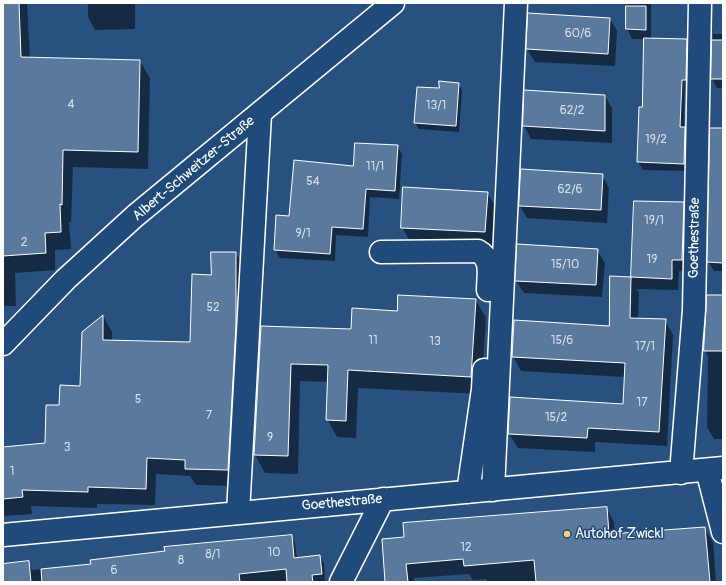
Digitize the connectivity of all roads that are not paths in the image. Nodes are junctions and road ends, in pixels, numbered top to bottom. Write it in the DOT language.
graph roads {
  1 [pos="393,3"];
  2 [pos="516,3"];
  3 [pos="700,3"];
  4 [pos="260,114"];
  5 [pos="381,252"];
  6 [pos="3,344"];
  7 [pos="715,469"];
  8 [pos="681,473"];
  9 [pos="492,490"];
  10 [pos="468,492"];
  11 [pos="383,499"];
  12 [pos="238,513"];
  13 [pos="723,532"];
  14 [pos="3,535"];
  15 [pos="341,582"];
  1 -- 4 [label="street, Albert-Schweitzer-Straße"];
  2 -- 9 [label="street"];
  3 -- 8 [label="street, Goethestraße"];
  4 -- 6 [label="street, Albert-Schweitzer-Straße"];
  4 -- 12 [label="street"];
  5 -- 10 [label="street"];
  7 -- 8 [label="street, Goethestraße"];
  7 -- 13 [label="street"];
  8 -- 9 [label="street, Goethestraße"];
  9 -- 10 [label="street, Goethestraße"];
  10 -- 11 [label="street, Goethestraße"];
  11 -- 12 [label="street, Goethestraße"];
  11 -- 15 [label="street"];
  12 -- 14 [label="street, Goethestraße"];
}
